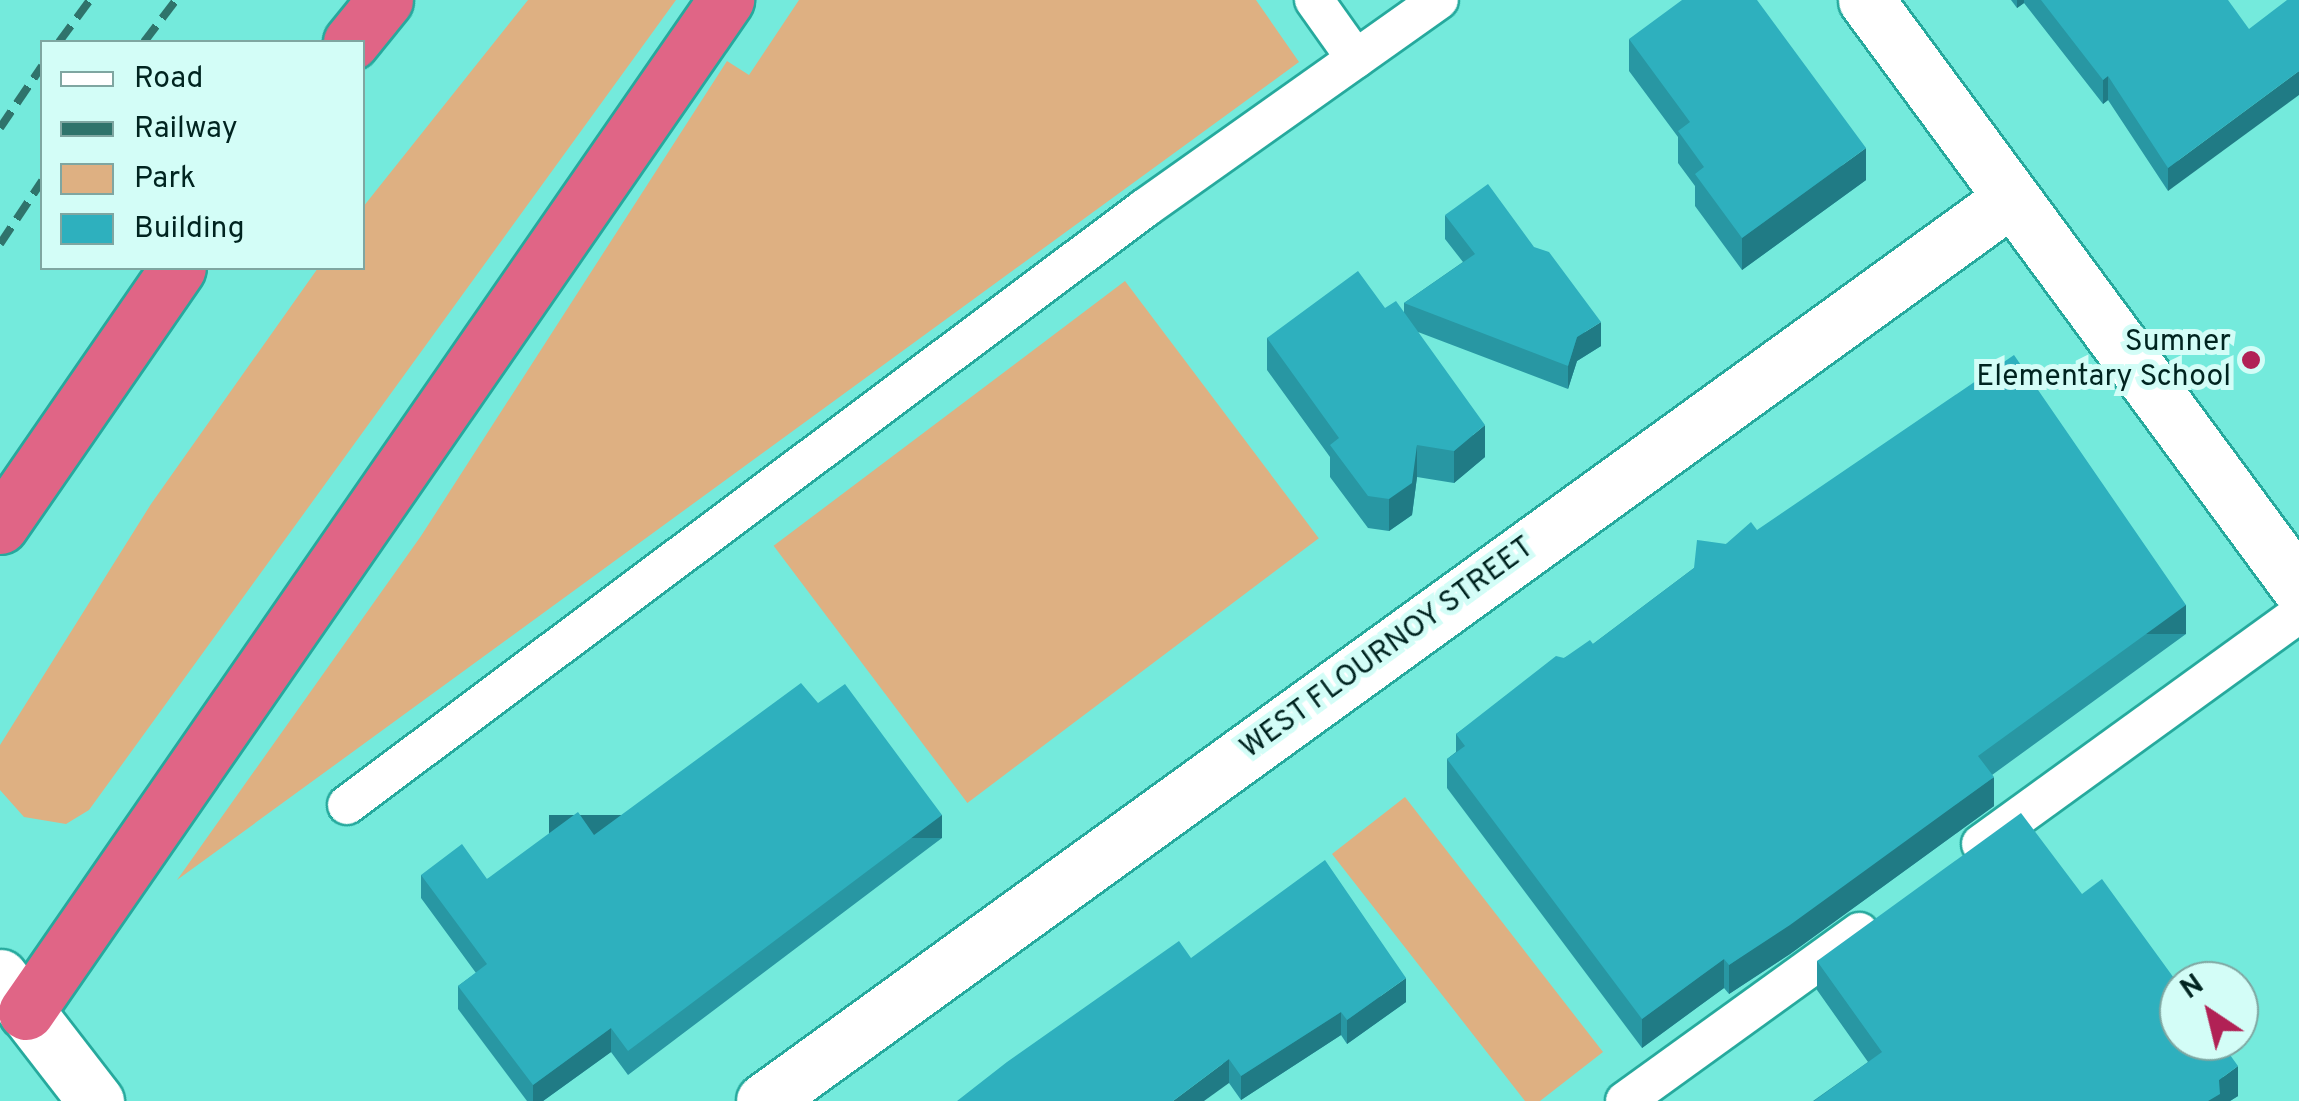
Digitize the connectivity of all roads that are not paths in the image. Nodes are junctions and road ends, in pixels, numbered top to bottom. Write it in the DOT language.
graph roads {
  1 [pos="385,0"];
  2 [pos="726,0"];
  3 [pos="1314,0"];
  4 [pos="1439,0"];
  5 [pos="1866,0"];
  6 [pos="353,40"];
  7 [pos="1356,59"];
  8 [pos="2012,198"];
  9 [pos="177,270"];
  10 [pos="0,526"];
  11 [pos="2299,587"];
  12 [pos="2299,614"];
  13 [pos="347,805"];
  14 [pos="1943,871"];
  15 [pos="1896,906"];
  16 [pos="13,995"];
  17 [pos="96,1101"];
  18 [pos="764,1101"];
  19 [pos="1625,1101"];
  1 -- 6 [label="highway"];
  2 -- 16 [label="highway"];
  3 -- 7 [label="lane"];
  4 -- 7 [label="lane"];
  5 -- 8 [label="street"];
  7 -- 13 [label="lane"];
  8 -- 11 [label="street"];
  8 -- 18 [label="street, WEST FLOURNOY STREET"];
  9 -- 10 [label="highway"];
  12 -- 14 [label="lane"];
  15 -- 19 [label="lane"];
  16 -- 17 [label="street"];
}
